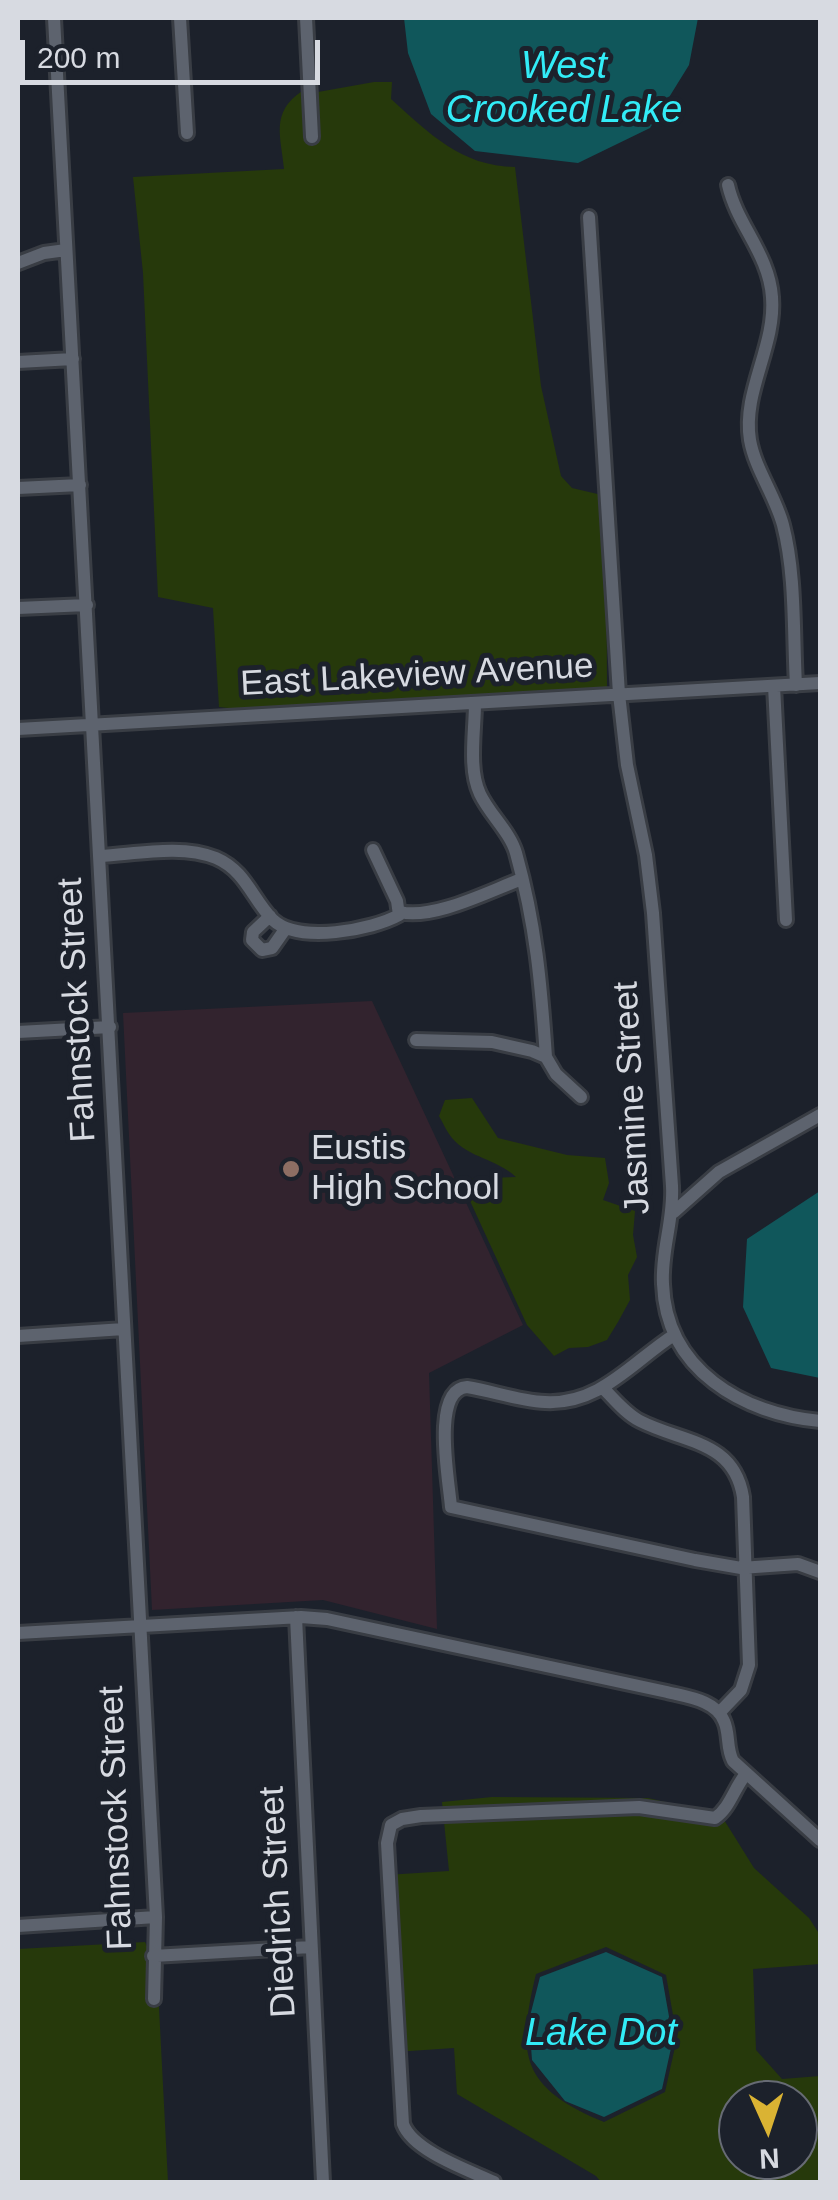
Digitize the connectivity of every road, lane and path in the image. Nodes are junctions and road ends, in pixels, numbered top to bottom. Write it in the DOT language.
graph roads {
  1 [pos="54,18"];
  2 [pos="180,18"];
  3 [pos="306,18"];
  4 [pos="186,133"];
  5 [pos="312,136"];
  6 [pos="728,185"];
  7 [pos="589,217"];
  8 [pos="66,250"];
  9 [pos="18,263"];
  10 [pos="73,359"];
  11 [pos="18,362"];
  12 [pos="80,485"];
  13 [pos="18,488"];
  14 [pos="87,605"];
  15 [pos="18,608"];
  16 [pos="820,683"];
  17 [pos="796,684"];
  18 [pos="774,686"];
  19 [pos="619,694"];
  20 [pos="474,703"];
  21 [pos="94,725"];
  22 [pos="18,730"];
  23 [pos="373,850"];
  24 [pos="100,856"];
  25 [pos="522,879"];
  26 [pos="400,912"];
  27 [pos="270,916"];
  28 [pos="786,920"];
  29 [pos="286,928"];
  30 [pos="110,1026"];
  31 [pos="18,1032"];
  32 [pos="416,1040"];
  33 [pos="546,1057"];
  34 [pos="580,1098"];
  35 [pos="820,1115"];
  36 [pos="674,1212"];
  37 [pos="124,1329"];
  38 [pos="674,1334"];
  39 [pos="18,1336"];
  40 [pos="604,1389"];
  41 [pos="820,1421"];
  42 [pos="745,1567"];
  43 [pos="820,1572"];
  44 [pos="296,1618"];
  45 [pos="140,1626"];
  46 [pos="18,1633"];
  47 [pos="719,1713"];
  48 [pos="746,1774"];
  49 [pos="820,1840"];
  50 [pos="156,1916"];
  51 [pos="18,1926"];
  52 [pos="311,1947"];
  53 [pos="154,1956"];
  54 [pos="154,1999"];
  55 [pos="323,2182"];
  56 [pos="494,2182"];
  1 -- 8 [label="street, Fahnstock Street"];
  2 -- 4 [label="street"];
  3 -- 5 [label="street"];
  6 -- 17 [label="street"];
  7 -- 19 [label="street, Jasmine Street"];
  8 -- 9 [label="street"];
  8 -- 10 [label="street, Fahnstock Street"];
  10 -- 11 [label="street"];
  10 -- 12 [label="street, Fahnstock Street"];
  12 -- 13 [label="street"];
  12 -- 14 [label="street, Fahnstock Street"];
  14 -- 15 [label="street"];
  14 -- 21 [label="street, Fahnstock Street"];
  16 -- 17 [label="street, East Lakeview Avenue"];
  17 -- 18 [label="street, East Lakeview Avenue"];
  18 -- 19 [label="street, East Lakeview Avenue"];
  18 -- 28 [label="street"];
  19 -- 20 [label="street, East Lakeview Avenue"];
  19 -- 36 [label="street, Jasmine Street"];
  20 -- 21 [label="street, East Lakeview Avenue"];
  20 -- 25 [label="street"];
  21 -- 22 [label="street, East Lakeview Avenue"];
  21 -- 24 [label="street, Fahnstock Street"];
  23 -- 26 [label="street"];
  24 -- 27 [label="street"];
  24 -- 30 [label="street, Fahnstock Street"];
  25 -- 26 [label="street"];
  25 -- 33 [label="street"];
  26 -- 29 [label="street"];
  27 -- 29 [label="street"];
  27 -- 29 [label="street"];
  30 -- 31 [label="street"];
  30 -- 37 [label="street, Fahnstock Street"];
  32 -- 33 [label="street"];
  33 -- 34 [label="street"];
  35 -- 36 [label="street"];
  36 -- 38 [label="street, Jasmine Street"];
  37 -- 39 [label="street"];
  37 -- 45 [label="street, Fahnstock Street"];
  38 -- 40 [label="street"];
  38 -- 41 [label="street"];
  40 -- 42 [label="street"];
  40 -- 42 [label="street"];
  42 -- 43 [label="street"];
  42 -- 47 [label="street"];
  44 -- 45 [label="street"];
  44 -- 47 [label="street"];
  44 -- 52 [label="street, Diedrich Street"];
  45 -- 46 [label="street"];
  45 -- 50 [label="street, Fahnstock Street"];
  47 -- 48 [label="street"];
  48 -- 49 [label="street"];
  48 -- 56 [label="street"];
  50 -- 51 [label="street"];
  50 -- 53 [label="street, Fahnstock Street"];
  52 -- 53 [label="street"];
  52 -- 55 [label="street, Diedrich Street"];
  53 -- 54 [label="street, Fahnstock Street"];
}
